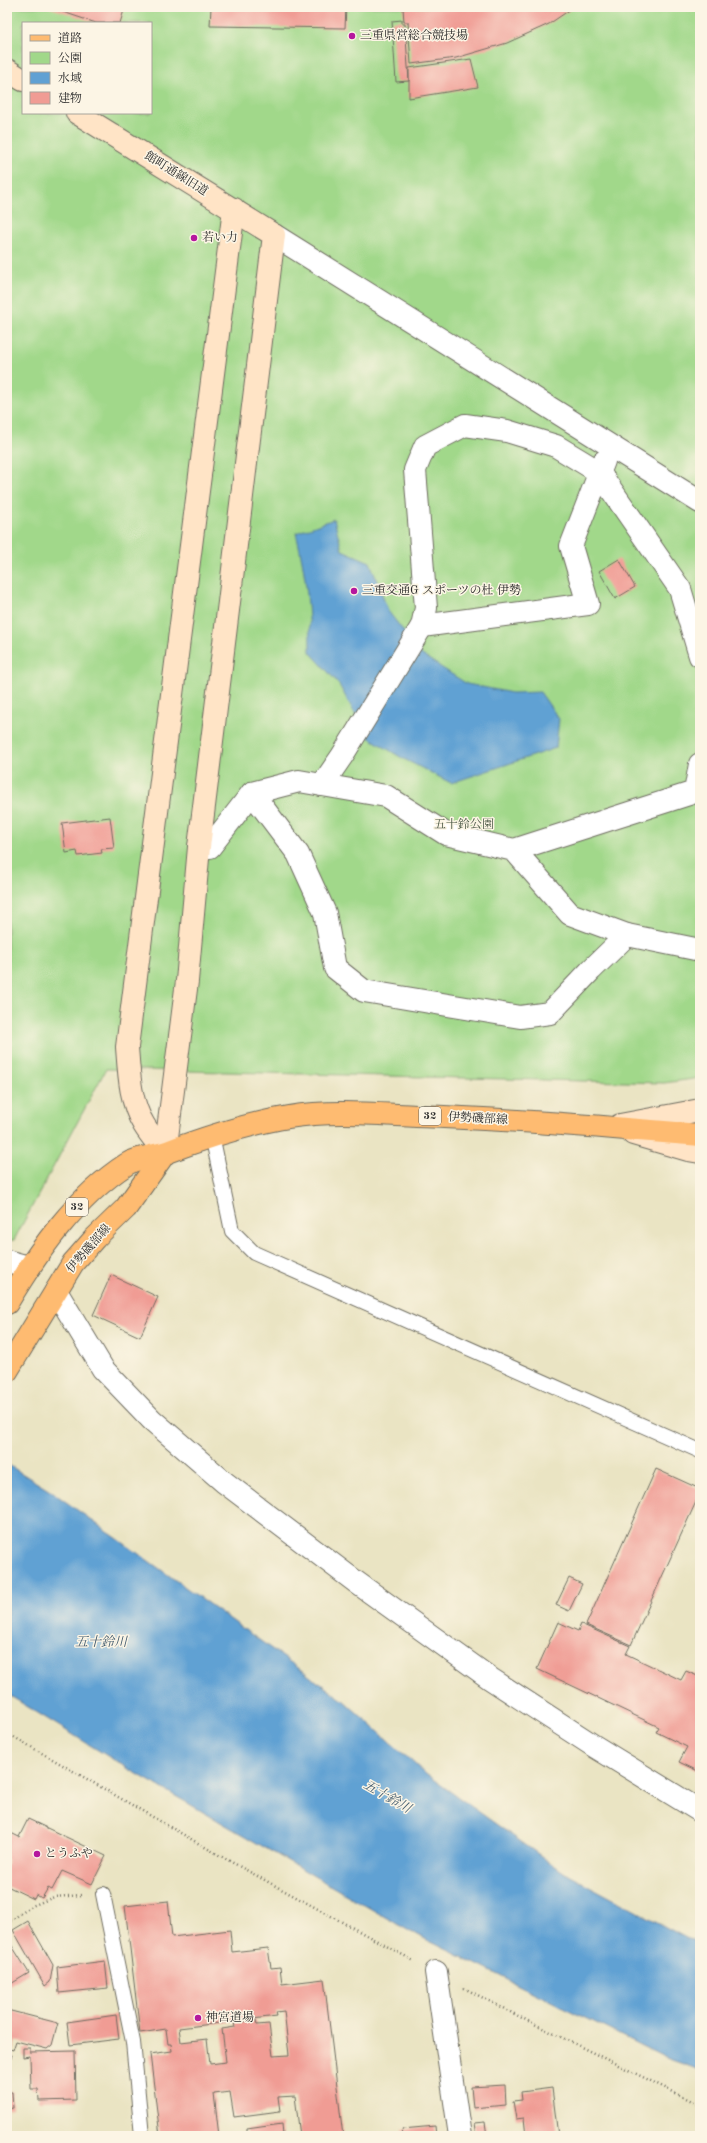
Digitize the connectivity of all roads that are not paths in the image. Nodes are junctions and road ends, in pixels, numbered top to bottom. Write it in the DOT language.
graph roads {
  1 [pos="7,70"];
  2 [pos="22,79"];
  3 [pos="79,114"];
  4 [pos="234,209"];
  5 [pos="274,234"];
  6 [pos="610,445"];
  7 [pos="600,472"];
  8 [pos="700,502"];
  9 [pos="422,626"];
  10 [pos="700,656"];
  11 [pos="700,764"];
  12 [pos="322,785"];
  13 [pos="252,793"];
  14 [pos="697,793"];
  15 [pos="199,847"];
  16 [pos="514,850"];
  17 [pos="627,935"];
  18 [pos="700,950"];
  19 [pos="700,1110"];
  20 [pos="609,1127"];
  21 [pos="212,1135"];
  22 [pos="700,1135"];
  23 [pos="700,1152"];
  24 [pos="165,1153"];
  25 [pos="7,1261"];
  26 [pos="29,1267"];
  27 [pos="56,1291"];
  28 [pos="10,1297"];
  29 [pos="7,1371"];
  30 [pos="700,1451"];
  31 [pos="700,1811"];
  32 [pos="103,1894"];
  33 [pos="436,1972"];
  34 [pos="142,2136"];
  35 [pos="460,2136"];
  1 -- 2 [label="street"];
  3 -- 4 [label="street, 館町通線旧道"];
  4 -- 5 [label="street, 館町通線旧道"];
  4 -- 24 [label="street"];
  5 -- 6 [label="street"];
  5 -- 15 [label="street"];
  6 -- 7 [label="street"];
  6 -- 8 [label="street"];
  7 -- 9 [label="street"];
  7 -- 9 [label="street"];
  7 -- 10 [label="street"];
  9 -- 12 [label="street"];
  11 -- 14 [label="street"];
  12 -- 13 [label="street"];
  12 -- 16 [label="street"];
  13 -- 15 [label="street"];
  13 -- 17 [label="street"];
  14 -- 16 [label="street"];
  15 -- 24 [label="street"];
  16 -- 17 [label="street"];
  17 -- 18 [label="street"];
  19 -- 20 [label="street"];
  20 -- 21 [label="main road, 伊勢磯部線 / 32"];
  20 -- 22 [label="main road, 伊勢磯部線 / 32"];
  20 -- 23 [label="street"];
  21 -- 24 [label="main road, 伊勢磯部線 / 32"];
  21 -- 30 [label="lane"];
  24 -- 26 [label="main road, 伊勢磯部線 / 32"];
  24 -- 27 [label="main road, 伊勢磯部線"];
  25 -- 26 [label="street"];
  26 -- 28 [label="main road, 伊勢磯部線 / 32"];
  27 -- 29 [label="main road, 伊勢磯部線"];
  27 -- 31 [label="street"];
  32 -- 34 [label="lane"];
  33 -- 35 [label="street"];
}
